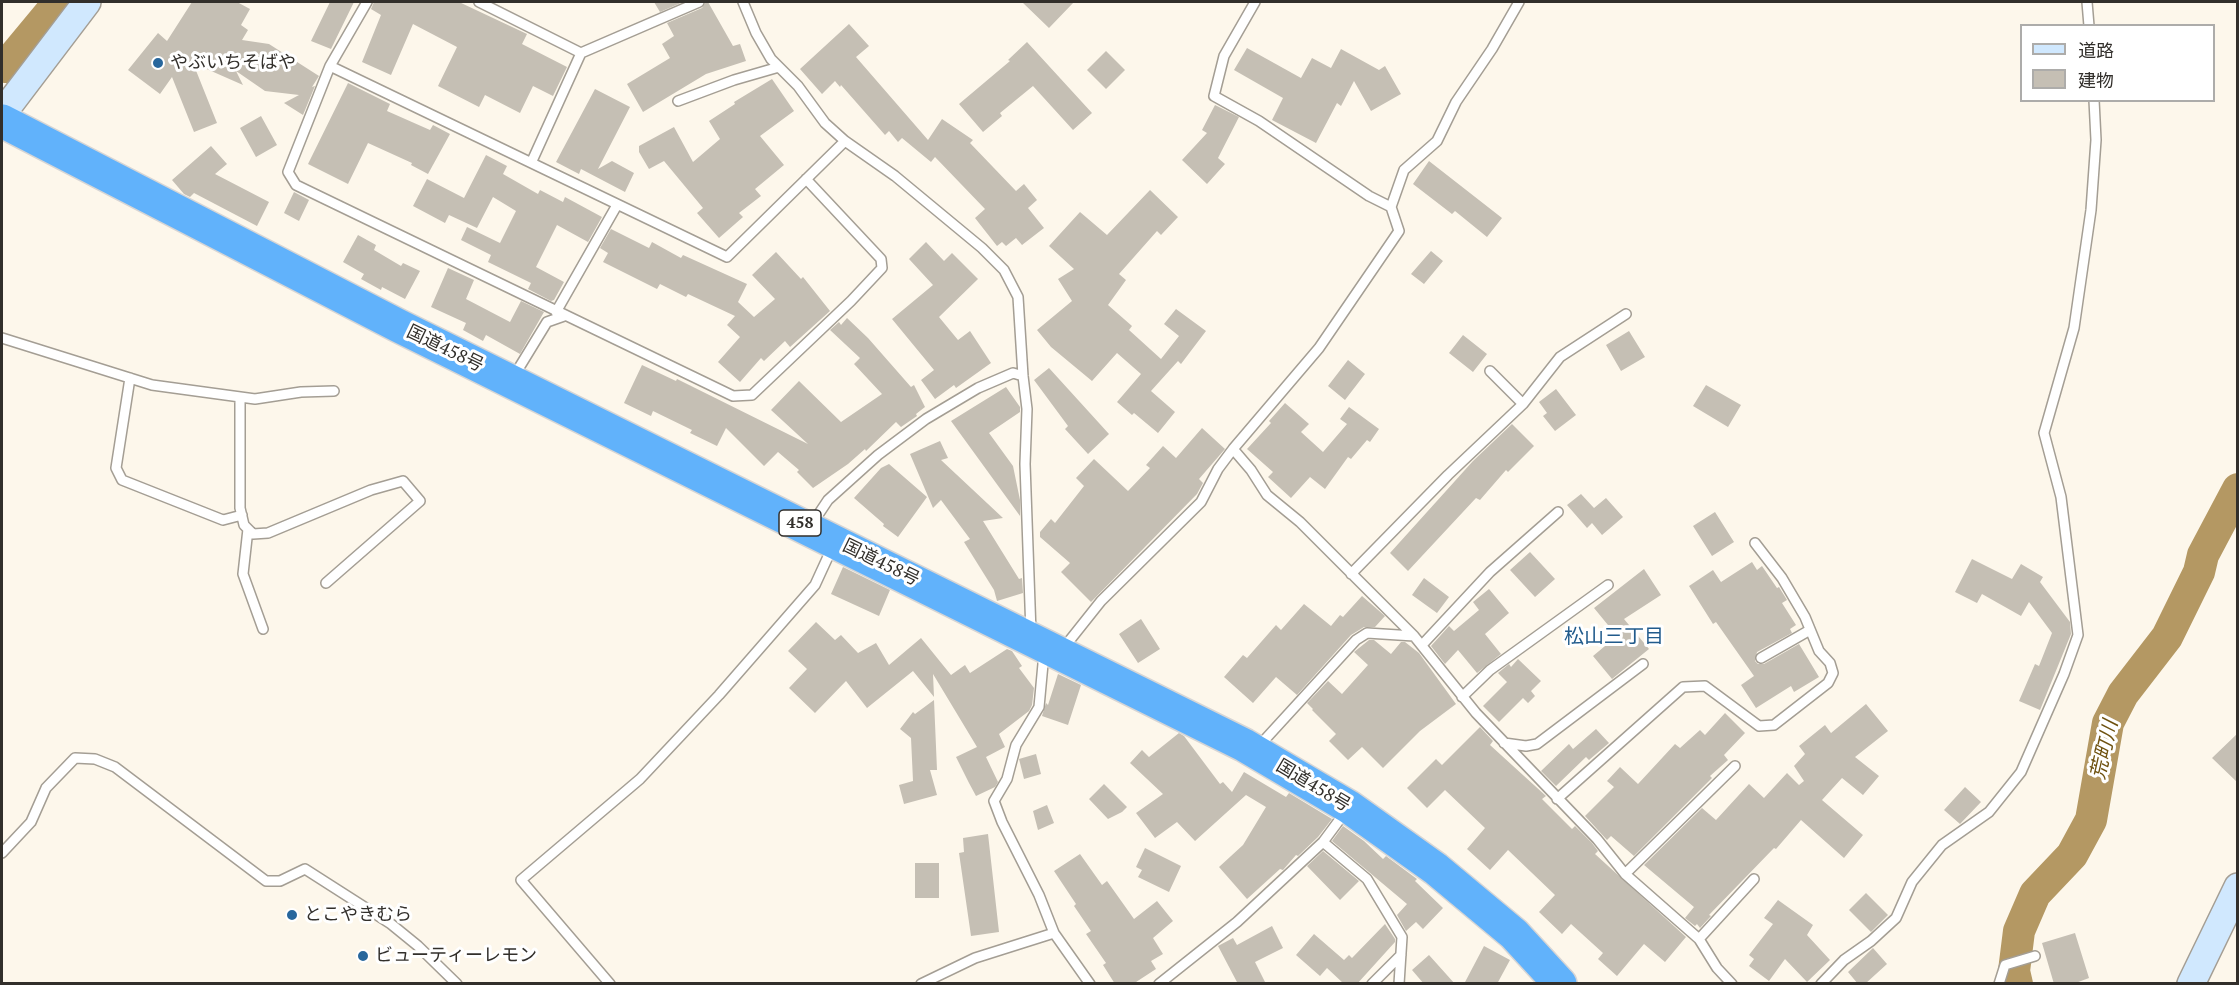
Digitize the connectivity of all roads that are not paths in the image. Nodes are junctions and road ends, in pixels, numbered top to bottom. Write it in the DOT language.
graph roads {
  1 [pos="87,2"];
  2 [pos="367,2"];
  3 [pos="699,2"];
  4 [pos="743,2"];
  5 [pos="1255,2"];
  6 [pos="1520,2"];
  7 [pos="2087,2"];
  8 [pos="486,3"];
  9 [pos="2089,24"];
  10 [pos="581,53"];
  11 [pos="330,66"];
  12 [pos="779,67"];
  13 [pos="678,101"];
  14 [pos="2094,102"];
  15 [pos="2,114"];
  16 [pos="2,121"];
  17 [pos="845,141"];
  18 [pos="532,161"];
  19 [pos="806,179"];
  20 [pos="617,205"];
  21 [pos="1391,207"];
  22 [pos="560,314"];
  23 [pos="1626,314"];
  24 [pos="2,338"];
  25 [pos="1490,371"];
  26 [pos="1023,376"];
  27 [pos="130,378"];
  28 [pos="510,381"];
  29 [pos="334,391"];
  30 [pos="240,398"];
  31 [pos="1523,404"];
  32 [pos="1233,449"];
  33 [pos="1558,512"];
  34 [pos="242,515"];
  35 [pos="248,529"];
  36 [pos="822,534"];
  37 [pos="1755,543"];
  38 [pos="1351,574"];
  39 [pos="326,583"];
  40 [pos="1608,585"];
  41 [pos="263,629"];
  42 [pos="1810,630"];
  43 [pos="1414,636"];
  44 [pos="1045,645"];
  45 [pos="1422,645"];
  46 [pos="1761,658"];
  47 [pos="1643,664"];
  48 [pos="1462,697"];
  49 [pos="1504,743"];
  50 [pos="1254,751"];
  51 [pos="1736,766"];
  52 [pos="1557,799"];
  53 [pos="1349,807"];
  54 [pos="1323,842"];
  55 [pos="2,853"];
  56 [pos="1625,874"];
  57 [pos="1754,879"];
  58 [pos="2238,887"];
  59 [pos="2230,915"];
  60 [pos="1054,933"];
  61 [pos="1699,939"];
  62 [pos="1401,955"];
  63 [pos="2035,956"];
  64 [pos="457,984"];
  65 [pos="610,984"];
  66 [pos="921,984"];
  67 [pos="1090,984"];
  68 [pos="1159,984"];
  69 [pos="1372,984"];
  70 [pos="1399,984"];
  71 [pos="1560,984"];
  72 [pos="1732,984"];
  73 [pos="1821,984"];
  74 [pos="2000,984"];
  75 [pos="2191,984"];
  1 -- 15 [label="street"];
  2 -- 11 [label="lane"];
  3 -- 10 [label="lane"];
  4 -- 12 [label="lane"];
  5 -- 21 [label="lane"];
  6 -- 21 [label="lane"];
  7 -- 9 [label="lane"];
  8 -- 10 [label="lane"];
  10 -- 18 [label="lane"];
  11 -- 18 [label="lane"];
  11 -- 22 [label="lane"];
  12 -- 13 [label="lane"];
  12 -- 17 [label="lane"];
  14 -- 73 [label="lane"];
  16 -- 28 [label="highway, 国道458号 / 458"];
  17 -- 19 [label="lane"];
  17 -- 26 [label="lane"];
  18 -- 20 [label="lane"];
  19 -- 20 [label="lane"];
  19 -- 22 [label="lane"];
  20 -- 22 [label="lane"];
  21 -- 32 [label="lane"];
  22 -- 28 [label="lane"];
  23 -- 31 [label="lane"];
  24 -- 27 [label="lane"];
  25 -- 31 [label="lane"];
  26 -- 36 [label="lane"];
  26 -- 44 [label="lane"];
  27 -- 30 [label="lane"];
  27 -- 34 [label="lane"];
  28 -- 36 [label="highway, 国道458号 / 458"];
  29 -- 30 [label="lane"];
  30 -- 34 [label="lane"];
  31 -- 38 [label="lane"];
  32 -- 38 [label="lane"];
  32 -- 44 [label="lane"];
  33 -- 45 [label="lane"];
  34 -- 35 [label="lane"];
  35 -- 39 [label="lane"];
  35 -- 41 [label="lane"];
  36 -- 44 [label="highway, 国道458号 / 458"];
  36 -- 65 [label="lane"];
  37 -- 42 [label="lane"];
  38 -- 43 [label="lane"];
  40 -- 48 [label="lane"];
  42 -- 46 [label="lane"];
  42 -- 52 [label="lane"];
  43 -- 45 [label="lane"];
  43 -- 50 [label="lane"];
  44 -- 50 [label="highway, 国道458号 / 458"];
  44 -- 60 [label="lane"];
  45 -- 48 [label="lane"];
  47 -- 49 [label="lane"];
  48 -- 49 [label="lane"];
  49 -- 52 [label="lane"];
  50 -- 53 [label="highway, 国道458号 / 458"];
  51 -- 56 [label="lane"];
  52 -- 56 [label="lane"];
  53 -- 54 [label="lane"];
  53 -- 71 [label="highway, 国道458号 / 458"];
  54 -- 62 [label="lane"];
  54 -- 68 [label="lane"];
  55 -- 64 [label="lane"];
  56 -- 61 [label="lane"];
  57 -- 61 [label="lane"];
  58 -- 59 [label="street"];
  59 -- 75 [label="street"];
  60 -- 66 [label="lane"];
  60 -- 67 [label="lane"];
  61 -- 72 [label="lane"];
  62 -- 69 [label="lane"];
  62 -- 70 [label="lane"];
  63 -- 74 [label="lane"];
}
